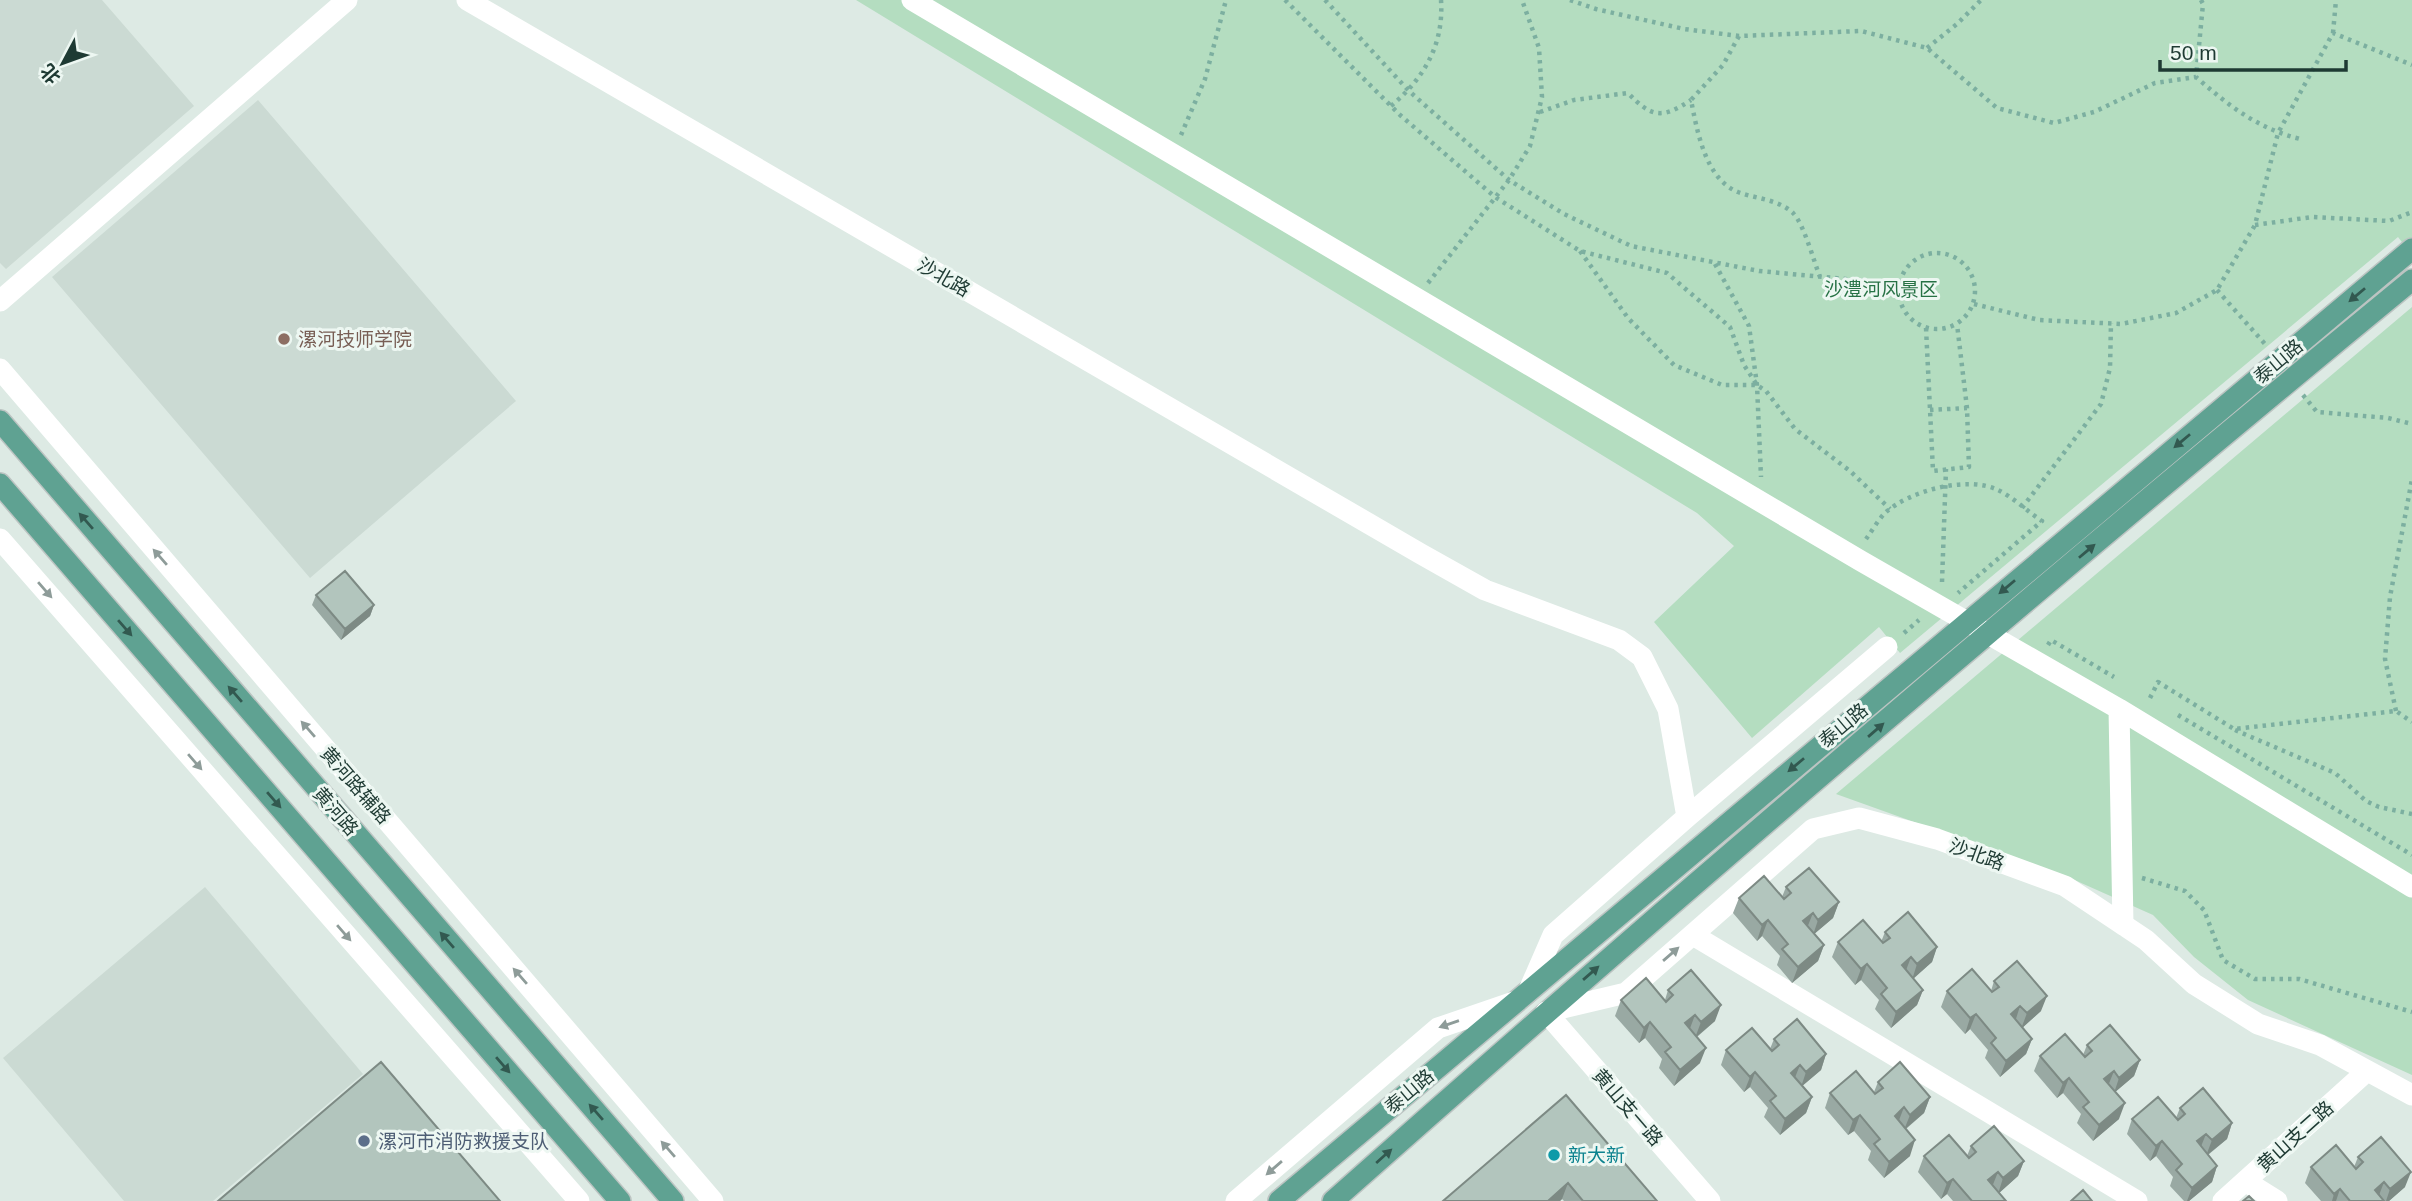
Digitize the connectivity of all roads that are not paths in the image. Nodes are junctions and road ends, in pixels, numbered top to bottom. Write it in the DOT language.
graph roads {
  1 [pos="347,0"];
  2 [pos="467,0"];
  3 [pos="912,0"];
  4 [pos="2411,250"];
  5 [pos="2412,280"];
  6 [pos="0,301"];
  7 [pos="0,369"];
  8 [pos="0,421"];
  9 [pos="0,484"];
  10 [pos="0,539"];
  11 [pos="1966,621"];
  12 [pos="1988,634"];
  13 [pos="1887,647"];
  14 [pos="2119,709"];
  15 [pos="1687,817"];
  16 [pos="2412,887"];
  17 [pos="2123,925"];
  18 [pos="1693,935"];
  19 [pos="1521,996"];
  20 [pos="1546,1012"];
  21 [pos="2367,1071"];
  22 [pos="2412,1095"];
  23 [pos="2245,1181"];
  24 [pos="579,1201"];
  25 [pos="620,1201"];
  26 [pos="673,1201"];
  27 [pos="713,1201"];
  28 [pos="1236,1201"];
  29 [pos="1279,1201"];
  30 [pos="1332,1201"];
  31 [pos="1710,1201"];
  32 [pos="2137,1201"];
  33 [pos="2223,1201"];
  34 [pos="2277,1201"];
  1 -- 6 [label="street"];
  2 -- 15 [label="street, 沙北路"];
  3 -- 11 [label="street"];
  4 -- 11 [label="main road, 泰山路, one-way"];
  12 -- 5 [label="main road, 泰山路, one-way"];
  27 -- 7 [label="street, 黄河路辅路, one-way"];
  26 -- 8 [label="main road, 黄河路, one-way"];
  9 -- 25 [label="main road, 黄河路, one-way"];
  10 -- 24 [label="street, one-way"];
  11 -- 12 [label="street"];
  11 -- 19 [label="main road, 泰山路, one-way"];
  12 -- 14 [label="street"];
  20 -- 12 [label="main road, 泰山路, one-way"];
  13 -- 15 [label="street"];
  14 -- 16 [label="street"];
  14 -- 17 [label="street"];
  15 -- 19 [label="street"];
  17 -- 18 [label="street, 沙北路"];
  17 -- 21 [label="street, 沙北路"];
  20 -- 18 [label="street, 沙北路, one-way"];
  18 -- 32 [label="street"];
  19 -- 28 [label="street, one-way"];
  19 -- 29 [label="main road, 泰山路"];
  30 -- 20 [label="main road, 泰山路, one-way"];
  20 -- 31 [label="street, 黄山支一路"];
  21 -- 22 [label="street, 沙北路"];
  21 -- 23 [label="street, 黄山支二路"];
  23 -- 33 [label="street, 黄山支二路"];
  23 -- 34 [label="street"];
}
